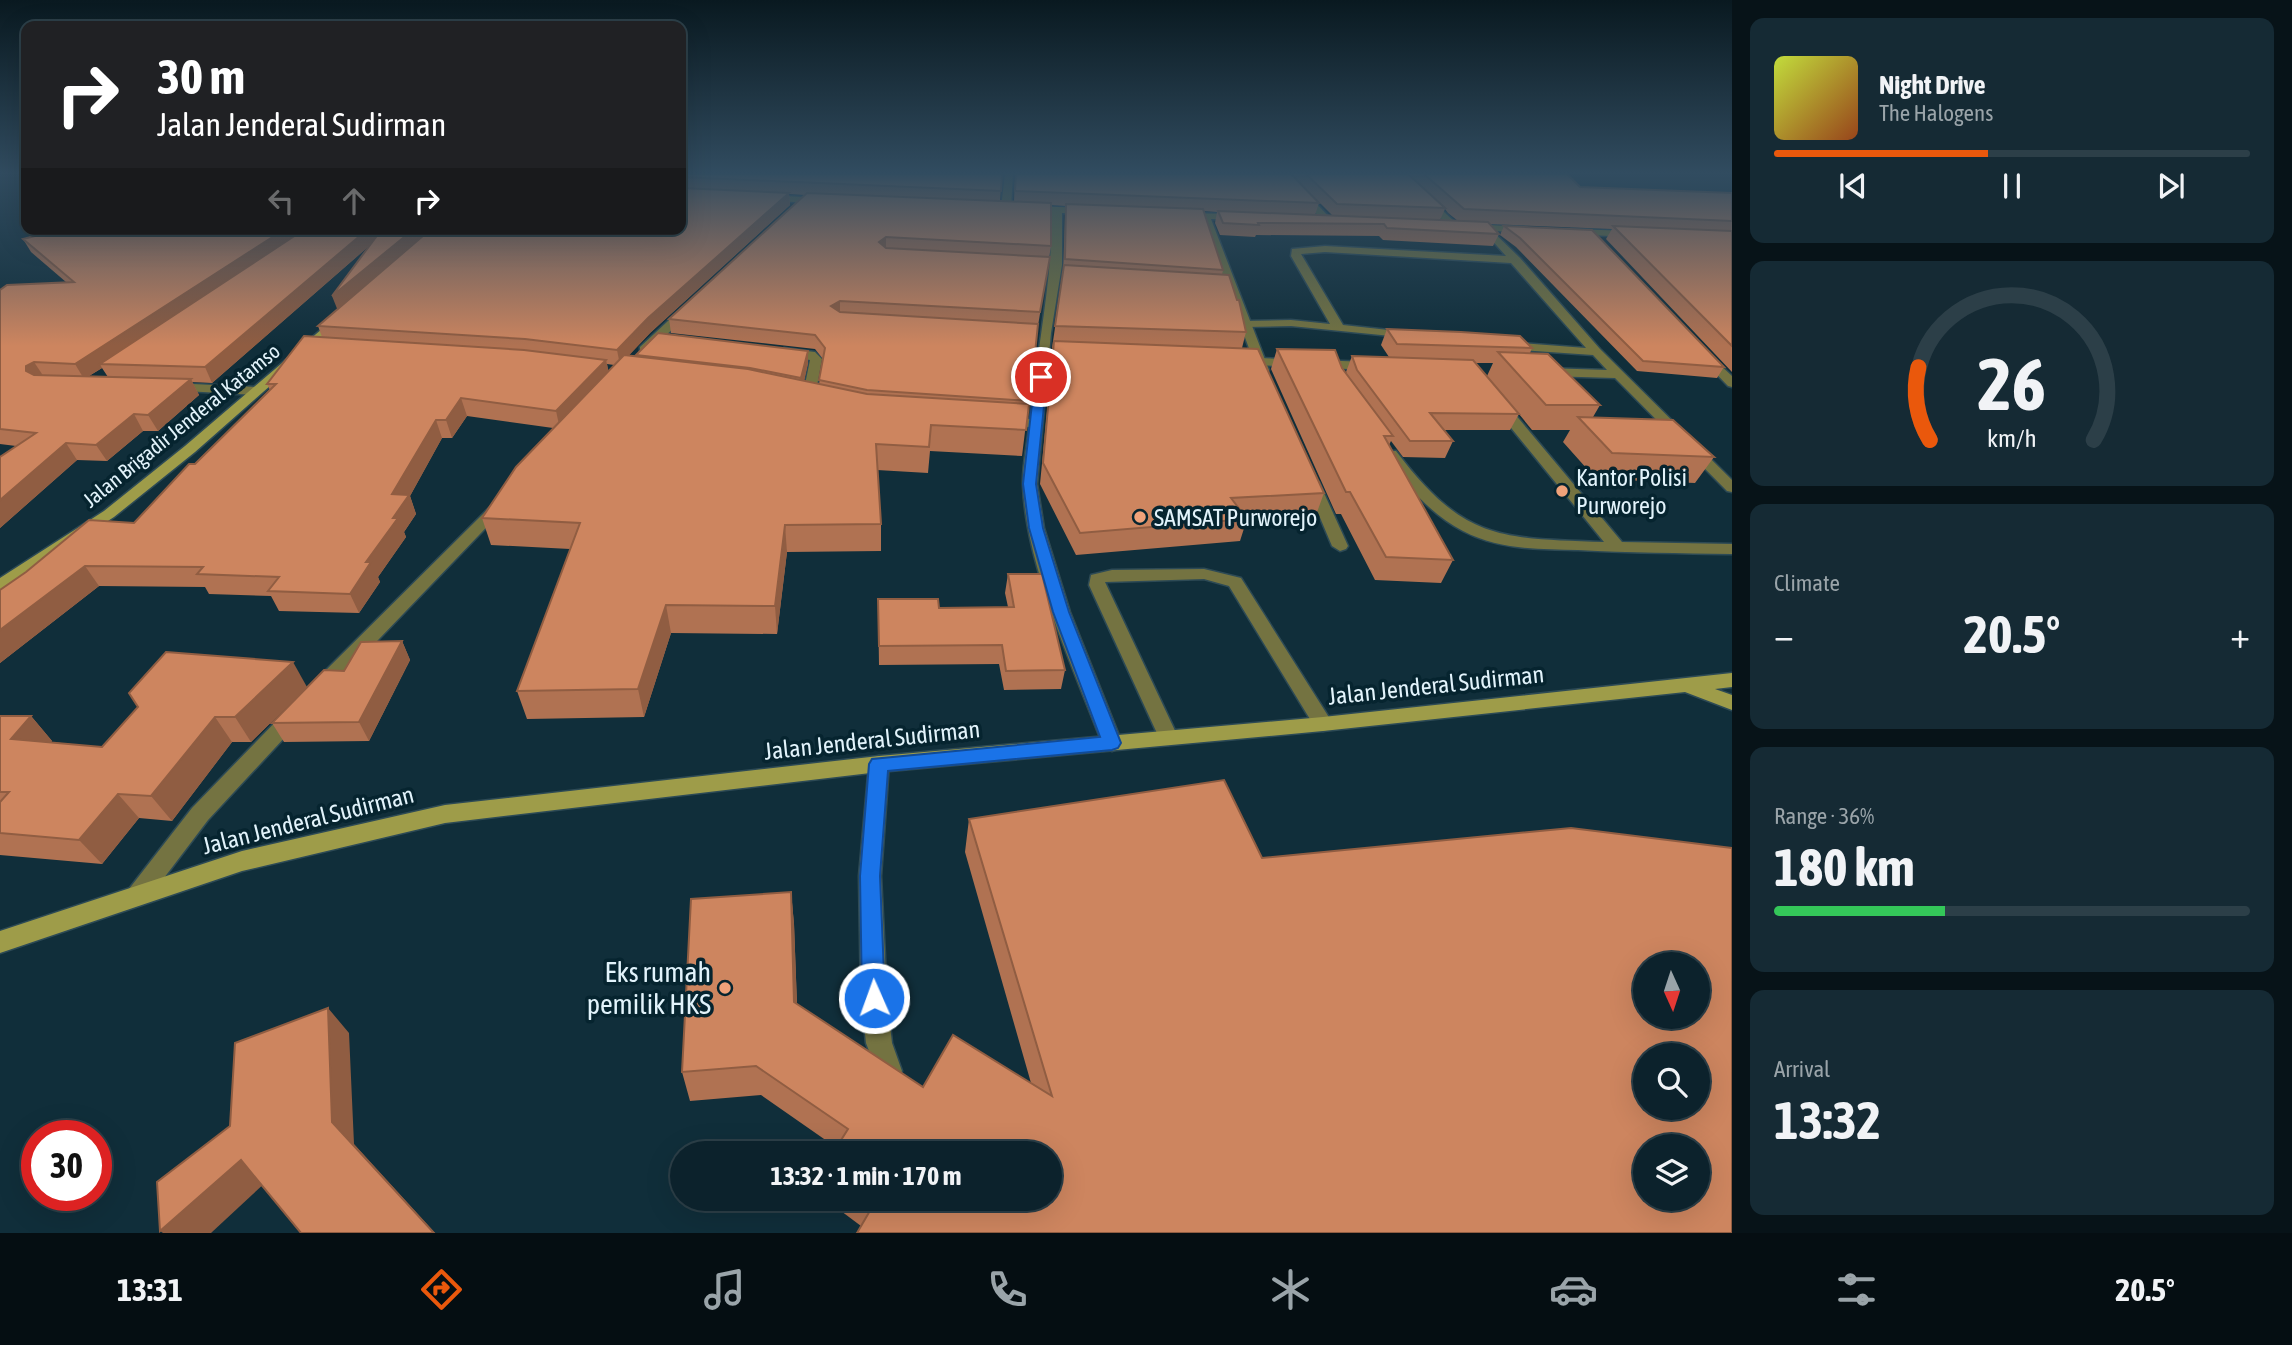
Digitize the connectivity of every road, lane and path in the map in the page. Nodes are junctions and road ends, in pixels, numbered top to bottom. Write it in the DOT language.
graph roads {
  1 [pos="1056,232"];
  2 [pos="1209,232"];
  3 [pos="1489,232"];
  4 [pos="1575,232"];
  5 [pos="1591,232"];
  6 [pos="1642,234"];
  7 [pos="1608,250"];
  8 [pos="1516,260"];
  9 [pos="703,294"];
  10 [pos="350,310"];
  11 [pos="1245,324"];
  12 [pos="1338,327"];
  13 [pos="1414,337"];
  14 [pos="1695,343"];
  15 [pos="1492,345"];
  16 [pos="770,351"];
  17 [pos="1595,352"];
  18 [pos="1710,360"];
  19 [pos="1253,362"];
  20 [pos="1732,362"];
  21 [pos="631,363"];
  22 [pos="1389,366"];
  23 [pos="1537,371"];
  24 [pos="1617,374"];
  25 [pos="1732,383"];
  26 [pos="152,386"];
  27 [pos="1270,386"];
  28 [pos="1488,390"];
  29 [pos="256,391"];
  30 [pos="791,395"];
  31 [pos="809,399"];
  32 [pos="825,404"];
  33 [pos="985,420"];
  34 [pos="1036,423"];
  35 [pos="1384,444"];
  36 [pos="1307,470"];
  37 [pos="1732,488"];
  38 [pos="508,496"];
  39 [pos="1340,546"];
  40 [pos="1618,548"];
  41 [pos="1732,549"];
  42 [pos="0,586"];
  43 [pos="1732,680"];
  44 [pos="1686,684"];
  45 [pos="1732,703"];
  46 [pos="1323,724"];
  47 [pos="1168,737"];
  48 [pos="1112,743"];
  49 [pos="879,764"];
  50 [pos="137,896"];
  51 [pos="33,931"];
  52 [pos="0,942"];
  53 [pos="0,948"];
  54 [pos="889,1071"];
  1 -- 34 [label="street"];
  2 -- 11 [label="street"];
  3 -- 8 [label="street"];
  4 -- 5 [label="street"];
  5 -- 6 [label="street"];
  5 -- 7 [label="street"];
  8 -- 12 [label="street"];
  8 -- 17 [label="street"];
  9 -- 21 [label="street"];
  10 -- 29 [label="main road, Jalan Brigadir Jenderal Katamso"];
  11 -- 12 [label="street"];
  11 -- 19 [label="street"];
  12 -- 13 [label="street"];
  14 -- 18 [label="street"];
  15 -- 17 [label="street"];
  16 -- 31 [label="street"];
  17 -- 24 [label="street"];
  18 -- 20 [label="street"];
  18 -- 25 [label="street"];
  19 -- 22 [label="street"];
  19 -- 27 [label="street"];
  23 -- 24 [label="street"];
  24 -- 37 [label="street"];
  26 -- 29 [label="street"];
  28 -- 40 [label="street"];
  29 -- 42 [label="main road, Jalan Brigadir Jenderal Katamso"];
  30 -- 31 [label="street"];
  31 -- 32 [label="street"];
  33 -- 34 [label="street"];
  34 -- 48 [label="street"];
  35 -- 40 [label="street"];
  36 -- 39 [label="street"];
  38 -- 50 [label="street"];
  40 -- 41 [label="street"];
  43 -- 44 [label="main road, Jalan Jenderal Sudirman"];
  44 -- 45 [label="main road"];
  44 -- 46 [label="main road, Jalan Jenderal Sudirman"];
  46 -- 47 [label="main road, Jalan Jenderal Sudirman"];
  46 -- 47 [label="street"];
  47 -- 48 [label="main road, Jalan Jenderal Sudirman"];
  48 -- 49 [label="main road, Jalan Jenderal Sudirman"];
  49 -- 50 [label="main road, Jalan Jenderal Sudirman"];
  49 -- 54 [label="street"];
  50 -- 51 [label="main road, Jalan Jenderal Sudirman"];
  51 -- 52 [label="main road"];
  51 -- 53 [label="main road"];
}
